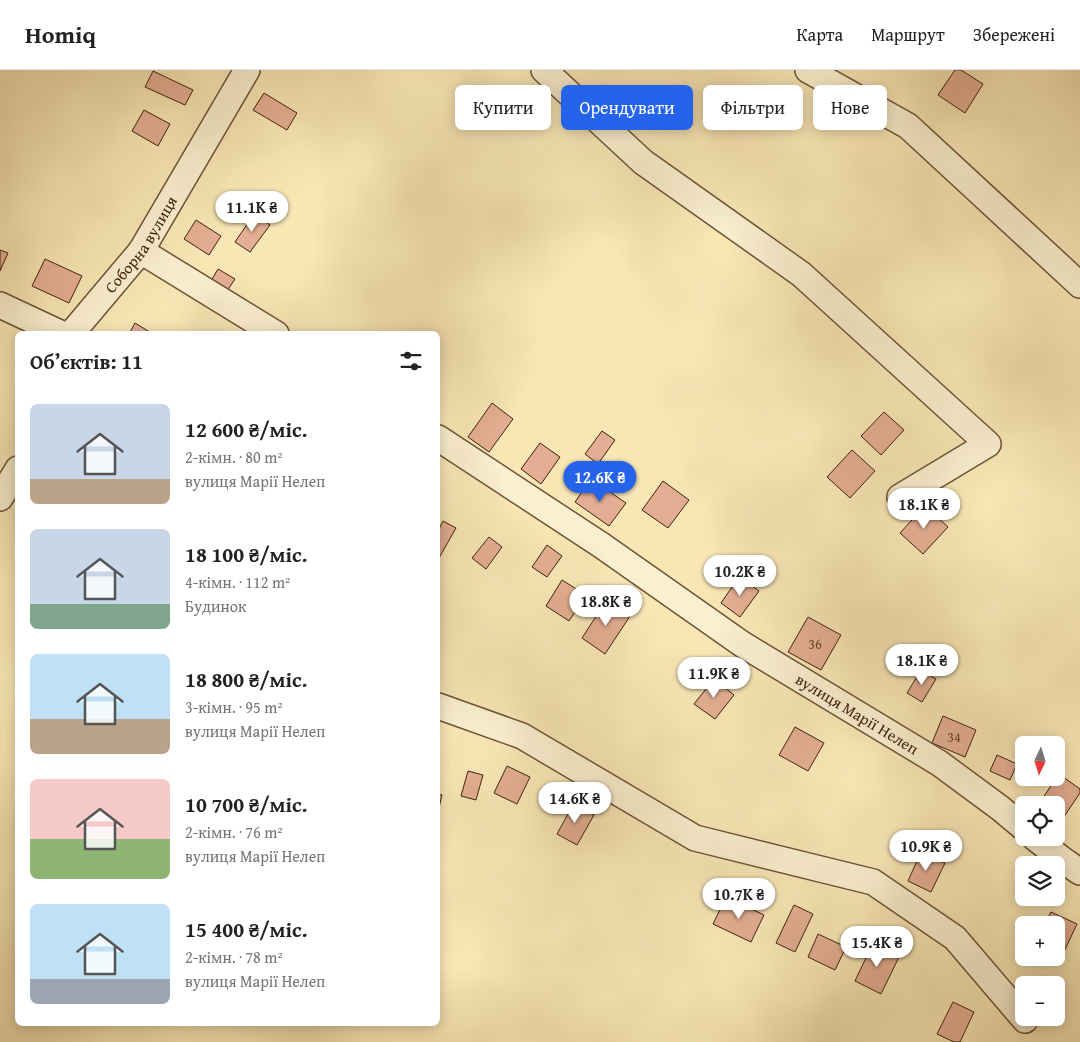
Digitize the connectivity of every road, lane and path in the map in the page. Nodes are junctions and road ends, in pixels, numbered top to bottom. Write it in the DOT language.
graph roads {
  1 [pos="247,70"];
  2 [pos="544,70"];
  3 [pos="808,70"];
  4 [pos="141,251"];
  5 [pos="1080,285"];
  6 [pos="0,305"];
  7 [pos="56,331"];
  8 [pos="74,331"];
  9 [pos="271,331"];
  10 [pos="440,439"];
  11 [pos="15,474"];
  12 [pos="900,497"];
  13 [pos="0,498"];
  14 [pos="440,707"];
  15 [pos="1015,820"];
  16 [pos="1045,846"];
  17 [pos="1080,872"];
  18 [pos="1015,1008"];
  1 -- 4 [label="street, Соборна вулиця"];
  2 -- 12 [label="street"];
  3 -- 5 [label="street"];
  4 -- 8 [label="street, Соборна вулиця"];
  4 -- 9 [label="street"];
  6 -- 7 [label="street"];
  10 -- 15 [label="street, вулиця Марії Нелеп"];
  11 -- 13 [label="street"];
  14 -- 18 [label="street"];
  16 -- 17 [label="street"];
}
